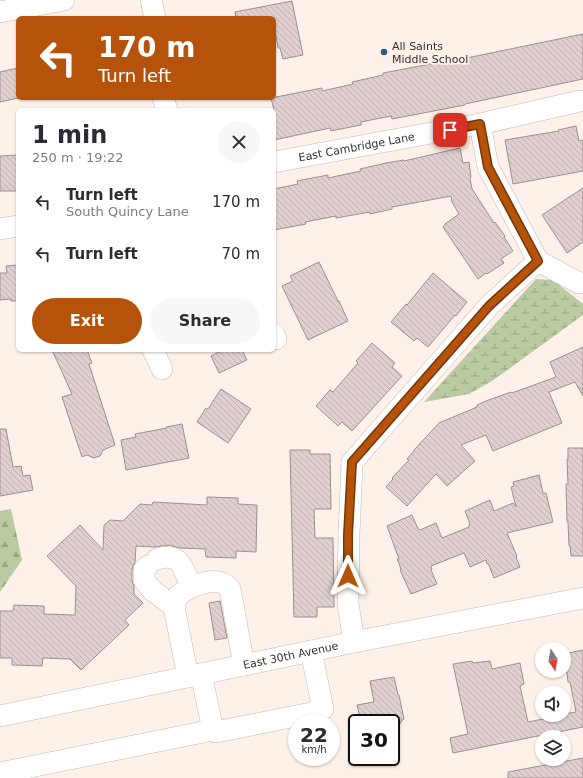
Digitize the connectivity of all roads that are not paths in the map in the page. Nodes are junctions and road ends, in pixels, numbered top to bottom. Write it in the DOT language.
graph roads {
  1 [pos="64,0"];
  2 [pos="142,0"];
  3 [pos="151,0"];
  4 [pos="0,12"];
  5 [pos="142,16"];
  6 [pos="155,16"];
  7 [pos="580,101"];
  8 [pos="480,124"];
  9 [pos="276,162"];
  10 [pos="16,226"];
  11 [pos="0,229"];
  12 [pos="538,261"];
  13 [pos="583,283"];
  14 [pos="192,587"];
  15 [pos="583,598"];
  16 [pos="174,607"];
  17 [pos="354,642"];
  18 [pos="311,651"];
  19 [pos="244,665"];
  20 [pos="195,676"];
  21 [pos="0,716"];
  22 [pos="213,730"];
  23 [pos="0,773"];
  1 -- 4 [label="street"];
  2 -- 5 [label="street"];
  3 -- 6 [label="street"];
  7 -- 8 [label="street, East Cambridge Lane"];
  8 -- 9 [label="street, East Cambridge Lane"];
  8 -- 12 [label="street"];
  10 -- 11 [label="street"];
  12 -- 13 [label="street"];
  12 -- 17 [label="street"];
  14 -- 16 [label="street"];
  14 -- 16 [label="street"];
  14 -- 19 [label="street"];
  15 -- 17 [label="street, East 30th Avenue"];
  16 -- 20 [label="street"];
  17 -- 18 [label="street, East 30th Avenue"];
  18 -- 19 [label="street, East 30th Avenue"];
  18 -- 22 [label="street"];
  19 -- 20 [label="street, East 30th Avenue"];
  20 -- 21 [label="street, East 30th Avenue"];
  20 -- 22 [label="street"];
  22 -- 23 [label="street"];
}
